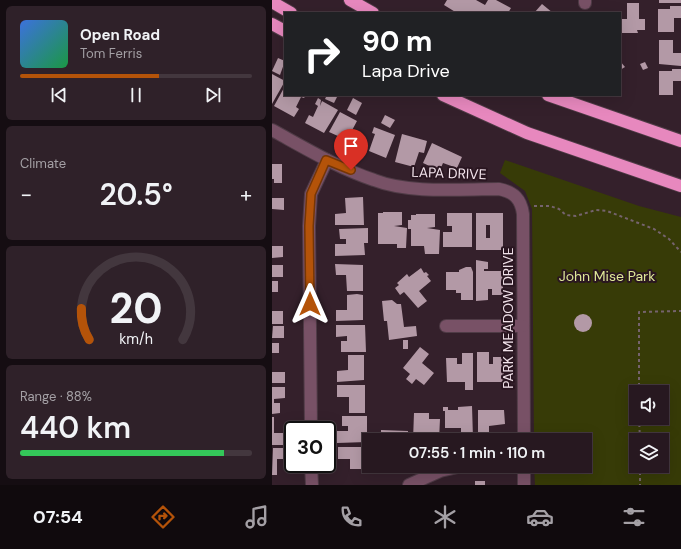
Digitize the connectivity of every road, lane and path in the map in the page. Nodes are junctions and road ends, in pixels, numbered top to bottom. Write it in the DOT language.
graph roads {
  1 [pos="350,0"];
  2 [pos="272,2"];
  3 [pos="289,12"];
  4 [pos="371,12"];
  5 [pos="272,24"];
  6 [pos="284,30"];
  7 [pos="445,96"];
  8 [pos="551,96"];
  9 [pos="272,130"];
  10 [pos="681,141"];
  11 [pos="326,160"];
  12 [pos="681,186"];
  13 [pos="516,197"];
  14 [pos="534,206"];
  15 [pos="681,252"];
  16 [pos="681,311"];
  17 [pos="446,326"];
  18 [pos="523,326"];
  19 [pos="639,385"];
  20 [pos="311,421"];
  21 [pos="524,433"];
  22 [pos="312,473"];
  23 [pos="435,473"];
  24 [pos="524,473"];
  25 [pos="640,473"];
  26 [pos="312,485"];
  27 [pos="408,485"];
  28 [pos="524,485"];
  29 [pos="640,485"];
  1 -- 4 [label="highway"];
  2 -- 3 [label="highway"];
  5 -- 6 [label="highway"];
  7 -- 12 [label="highway"];
  8 -- 10 [label="highway"];
  9 -- 11 [label="street, LAPA DRIVE"];
  11 -- 13 [label="street, LAPA DRIVE"];
  11 -- 20 [label="street"];
  13 -- 18 [label="street, PARK MEADOW DRIVE"];
  14 -- 15 [label="path"];
  16 -- 19 [label="path"];
  17 -- 18 [label="street"];
  18 -- 21 [label="street, PARK MEADOW DRIVE"];
  22 -- 26 [label="street"];
  23 -- 27 [label="street"];
  24 -- 28 [label="street"];
  25 -- 29 [label="path"];
}
